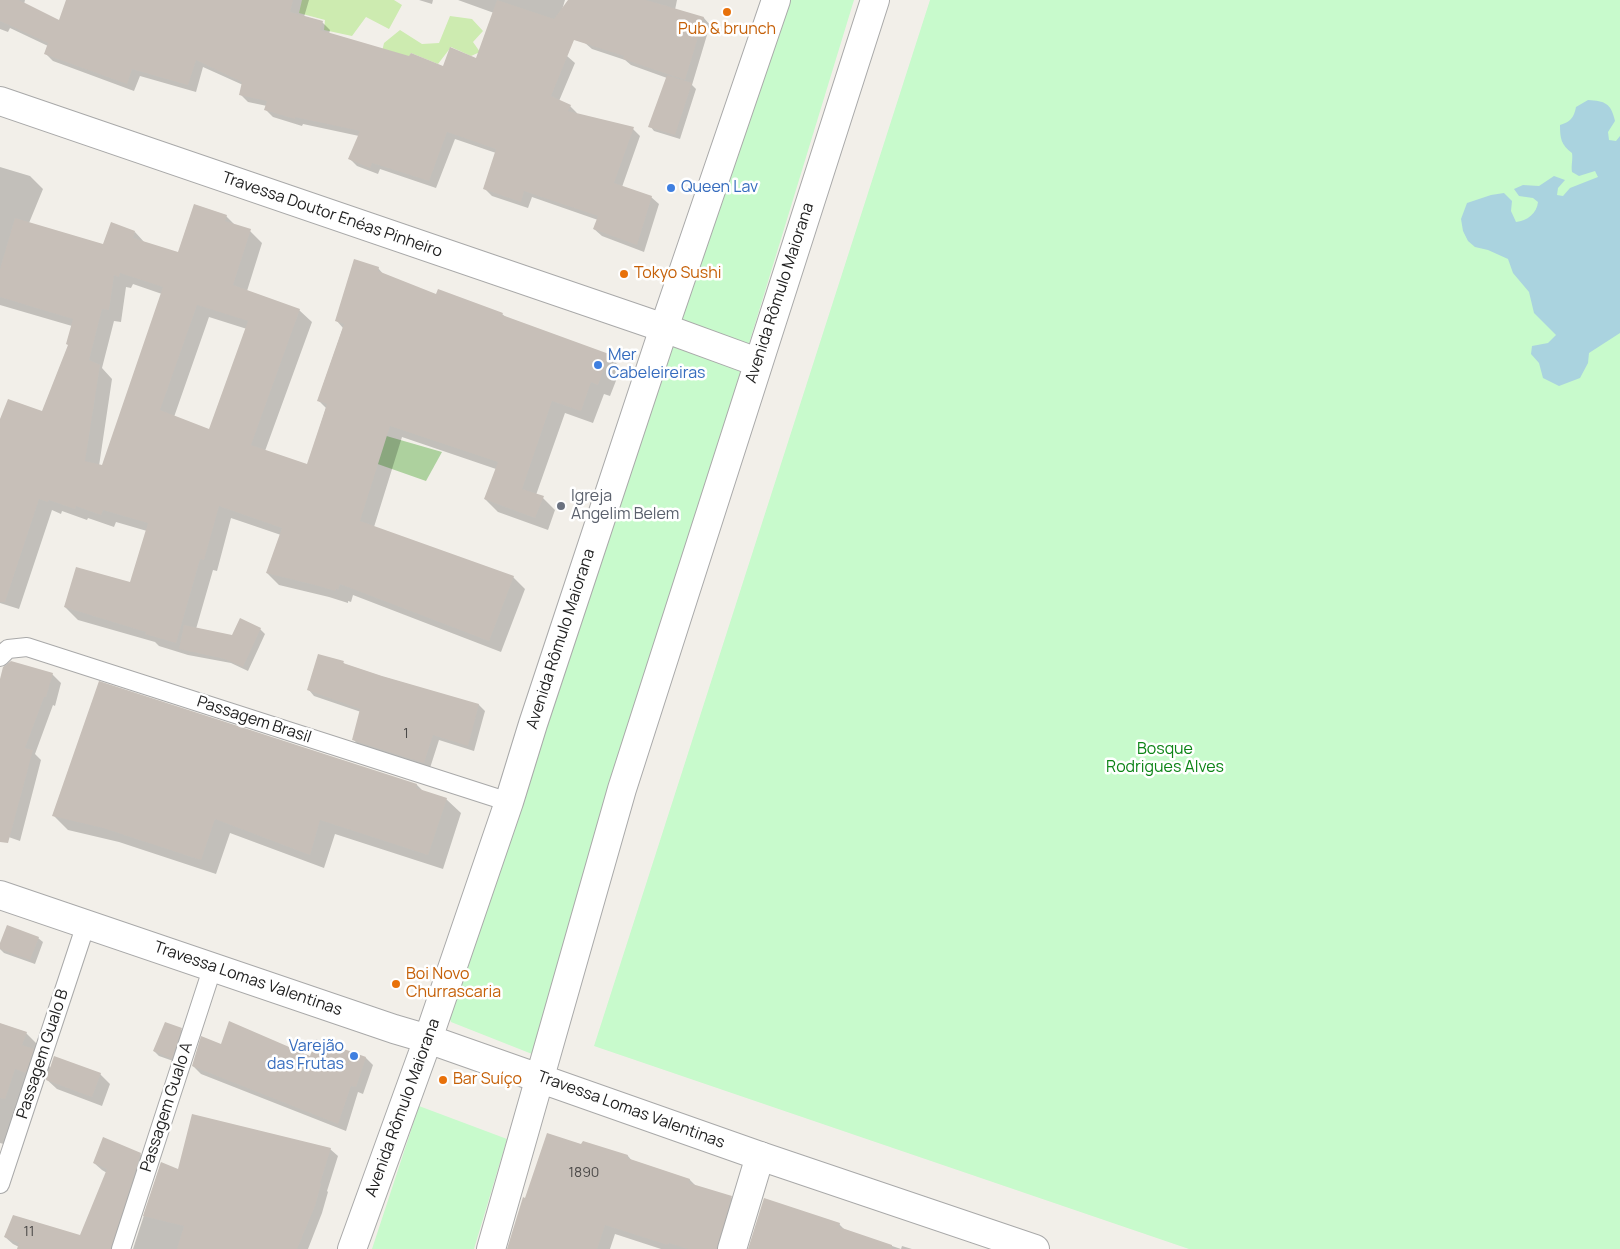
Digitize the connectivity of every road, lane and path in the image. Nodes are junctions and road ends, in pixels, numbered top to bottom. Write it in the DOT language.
graph roads {
  1 [pos="776,0"];
  2 [pos="875,0"];
  3 [pos="0,102"];
  4 [pos="664,328"];
  5 [pos="758,362"];
  6 [pos="0,658"];
  7 [pos="509,802"];
  8 [pos="0,895"];
  9 [pos="86,924"];
  10 [pos="213,966"];
  11 [pos="428,1039"];
  12 [pos="540,1078"];
  13 [pos="760,1156"];
  14 [pos="0,1184"];
  15 [pos="121,1249"];
  16 [pos="352,1249"];
  17 [pos="492,1249"];
  18 [pos="732,1249"];
  19 [pos="1035,1249"];
  1 -- 4 [label="street, Avenida Rômulo Maiorana"];
  2 -- 5 [label="street, Avenida Rômulo Maiorana"];
  3 -- 4 [label="street, Travessa Doutor Enéas Pinheiro"];
  4 -- 5 [label="street, Travessa Doutor Enéas Pinheiro"];
  4 -- 7 [label="street, Avenida Rômulo Maiorana"];
  5 -- 12 [label="street, Avenida Rômulo Maiorana"];
  6 -- 7 [label="lane, Passagem Brasil"];
  7 -- 11 [label="street, Avenida Rômulo Maiorana"];
  8 -- 9 [label="street, Travessa Lomas Valentinas"];
  9 -- 10 [label="street, Travessa Lomas Valentinas"];
  9 -- 14 [label="lane, Passagem Gualo B"];
  10 -- 11 [label="street, Travessa Lomas Valentinas"];
  10 -- 15 [label="lane, Passagem Gualo A"];
  11 -- 12 [label="street, Travessa Lomas Valentinas"];
  11 -- 16 [label="street, Avenida Rômulo Maiorana"];
  12 -- 13 [label="street, Travessa Lomas Valentinas"];
  12 -- 17 [label="street, Avenida Rômulo Maiorana"];
  13 -- 18 [label="street"];
  13 -- 19 [label="street, Travessa Lomas Valentinas"];
}
